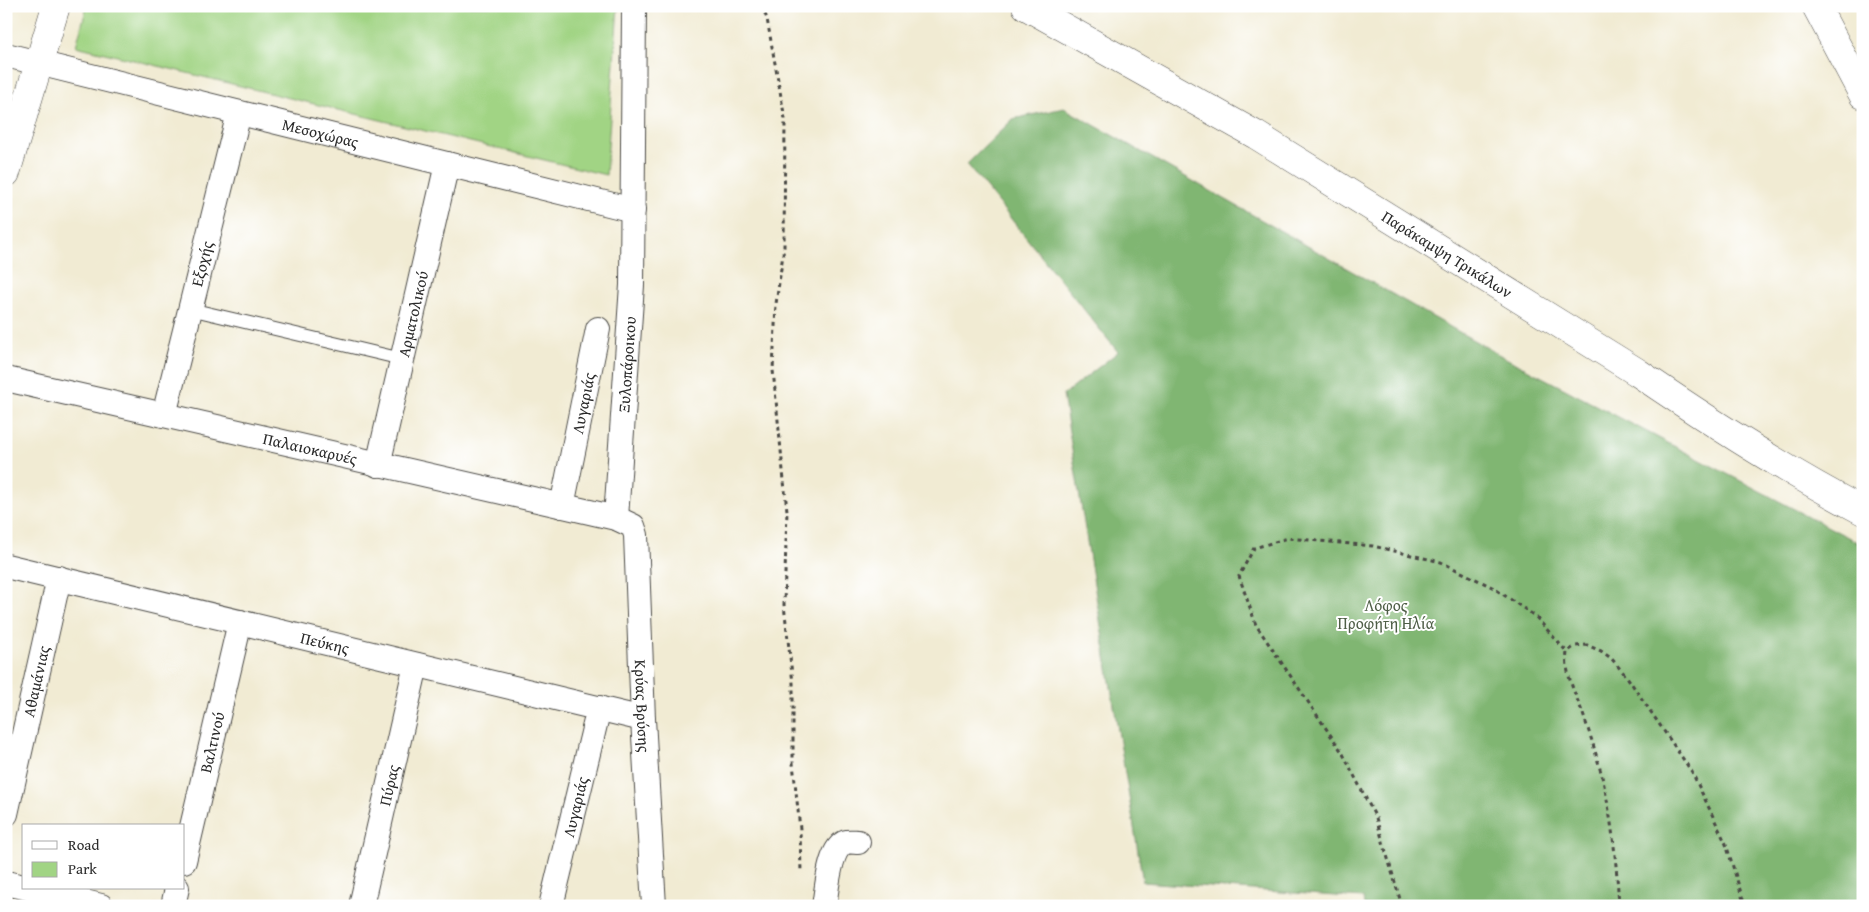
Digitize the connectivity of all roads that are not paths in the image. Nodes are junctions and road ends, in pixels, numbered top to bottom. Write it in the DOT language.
graph roads {
  1 [pos="56,6"];
  2 [pos="634,6"];
  3 [pos="1026,6"];
  4 [pos="1816,6"];
  5 [pos="6,55"];
  6 [pos="40,63"];
  7 [pos="1863,95"];
  8 [pos="239,113"];
  9 [pos="447,164"];
  10 [pos="6,172"];
  11 [pos="633,210"];
  12 [pos="190,309"];
  13 [pos="598,329"];
  14 [pos="402,359"];
  15 [pos="6,379"];
  16 [pos="164,415"];
  17 [pos="378,465"];
  18 [pos="562,506"];
  19 [pos="1863,511"];
  20 [pos="616,518"];
  21 [pos="6,566"];
  22 [pos="59,578"];
  23 [pos="240,622"];
  24 [pos="416,664"];
  25 [pos="599,708"];
  26 [pos="643,719"];
  27 [pos="6,814"];
  28 [pos="858,842"];
  29 [pos="185,856"];
  30 [pos="6,883"];
  31 [pos="22,887"];
  32 [pos="36,890"];
  33 [pos="177,890"];
  34 [pos="101,906"];
  35 [pos="173,906"];
  36 [pos="361,906"];
  37 [pos="551,906"];
  38 [pos="654,906"];
  39 [pos="824,906"];
  1 -- 6 [label="main road"];
  2 -- 11 [label="street, Ξυλοπάροικου"];
  3 -- 19 [label="main road, Παράκαμψη Τρικάλων"];
  4 -- 7 [label="main road"];
  5 -- 6 [label="street, Μεσοχώρας"];
  6 -- 8 [label="street, Μεσοχώρας"];
  6 -- 10 [label="main road"];
  8 -- 9 [label="street, Μεσοχώρας"];
  8 -- 12 [label="street, Εξοχής"];
  9 -- 11 [label="street, Μεσοχώρας"];
  9 -- 14 [label="street, Αρματολικού"];
  11 -- 20 [label="street, Ξυλοπάροικου"];
  12 -- 14 [label="lane"];
  12 -- 16 [label="street, Εξοχής"];
  13 -- 18 [label="street, Λυγαριάς"];
  14 -- 17 [label="street, Αρματολικού"];
  15 -- 16 [label="street, Παλαιοκαρυές"];
  16 -- 17 [label="street, Παλαιοκαρυές"];
  17 -- 18 [label="street, Παλαιοκαρυές"];
  18 -- 20 [label="street, Παλαιοκαρυές"];
  20 -- 26 [label="street, Κρύας Βρύσης"];
  21 -- 22 [label="street, Πεύκης"];
  22 -- 23 [label="street, Πεύκης"];
  22 -- 27 [label="street, Αθαμάνιας"];
  23 -- 24 [label="street, Πεύκης"];
  23 -- 29 [label="street, Βαλτινού"];
  24 -- 25 [label="street, Πεύκης"];
  24 -- 36 [label="street, Πύρας"];
  25 -- 26 [label="street, Πεύκης"];
  25 -- 37 [label="street, Λυγαριάς"];
  26 -- 38 [label="street, Κρύας Βρύσης"];
  28 -- 39 [label="street"];
  30 -- 31 [label="street"];
  32 -- 34 [label="street"];
  33 -- 35 [label="street"];
}
